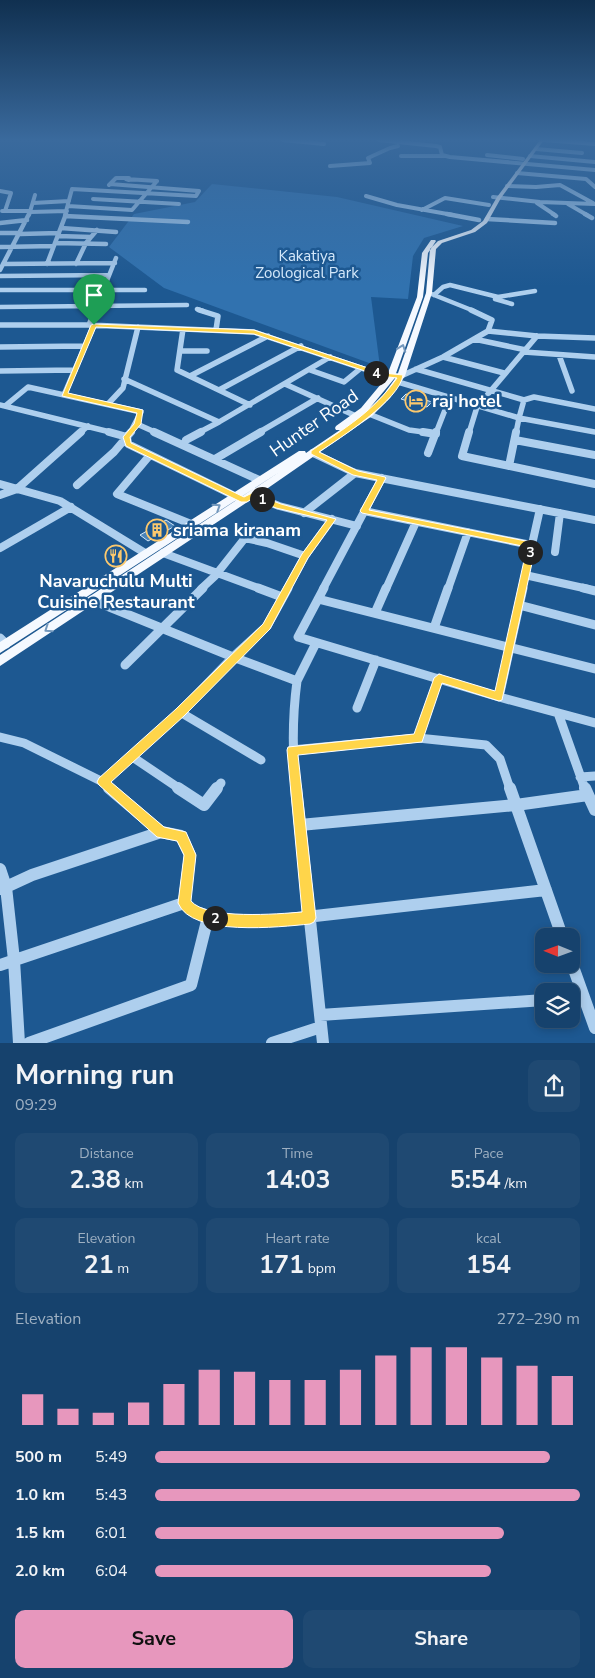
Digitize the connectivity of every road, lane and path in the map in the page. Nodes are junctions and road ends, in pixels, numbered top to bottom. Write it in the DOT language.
graph roads {
  1 [pos="150,189"];
  2 [pos="171,189"];
  3 [pos="503,189"];
  4 [pos="505,189"];
  5 [pos="567,189"];
  6 [pos="103,190"];
  7 [pos="0,192"];
  8 [pos="146,193"];
  9 [pos="35,194"];
  10 [pos="366,196"];
  11 [pos="93,198"];
  12 [pos="494,200"];
  13 [pos="69,201"];
  14 [pos="139,202"];
  15 [pos="536,202"];
  16 [pos="33,203"];
  17 [pos="179,204"];
  18 [pos="566,204"];
  19 [pos="594,204"];
  20 [pos="82,207"];
  21 [pos="422,210"];
  22 [pos="2,211"];
  23 [pos="67,211"];
  24 [pos="30,212"];
  25 [pos="556,216"];
  26 [pos="592,218"];
  27 [pos="27,220"];
  28 [pos="483,220"];
  29 [pos="0,222"];
  30 [pos="188,222"];
  31 [pos="555,223"];
  32 [pos="97,230"];
  33 [pos="59,232"];
  34 [pos="116,232"];
  35 [pos="0,233"];
  36 [pos="20,234"];
  37 [pos="91,237"];
  38 [pos="86,243"];
  39 [pos="106,244"];
  40 [pos="54,245"];
  41 [pos="0,247"];
  42 [pos="13,247"];
  43 [pos="0,259"];
  44 [pos="6,259"];
  45 [pos="46,264"];
  46 [pos="76,264"];
  47 [pos="1,267"];
  48 [pos="110,275"];
  49 [pos="0,276"];
  50 [pos="426,279"];
  51 [pos="0,290"];
  52 [pos="103,290"];
  53 [pos="145,290"];
  54 [pos="535,291"];
  55 [pos="432,294"];
  56 [pos="484,295"];
  57 [pos="512,304"];
  58 [pos="188,305"];
  59 [pos="0,307"];
  60 [pos="96,307"];
  61 [pos="198,309"];
  62 [pos="0,325"];
  63 [pos="91,325"];
  64 [pos="138,327"];
  65 [pos="183,328"];
  66 [pos="216,330"];
  67 [pos="488,331"];
  68 [pos="268,336"];
  69 [pos="537,336"];
  70 [pos="595,338"];
  71 [pos="474,339"];
  72 [pos="85,346"];
  73 [pos="300,346"];
  74 [pos="0,347"];
  75 [pos="180,351"];
  76 [pos="207,351"];
  77 [pos="525,351"];
  78 [pos="559,355"];
  79 [pos="330,357"];
  80 [pos="443,357"];
  81 [pos="595,357"];
  82 [pos="361,368"];
  83 [pos="75,370"];
  84 [pos="310,370"];
  85 [pos="416,370"];
  86 [pos="0,371"];
  87 [pos="504,373"];
  88 [pos="190,376"];
  89 [pos="397,378"];
  90 [pos="124,379"];
  91 [pos="285,384"];
  92 [pos="219,390"];
  93 [pos="490,391"];
  94 [pos="572,391"];
  95 [pos="64,395"];
  96 [pos="318,398"];
  97 [pos="524,400"];
  98 [pos="108,404"];
  99 [pos="250,405"];
  100 [pos="3,406"];
  101 [pos="477,407"];
  102 [pos="595,409"];
  103 [pos="445,410"];
  104 [pos="369,414"];
  105 [pos="356,416"];
  106 [pos="520,418"];
  107 [pos="219,422"];
  108 [pos="137,424"];
  109 [pos="88,426"];
  110 [pos="595,432"];
  111 [pos="436,434"];
  112 [pos="127,437"];
  113 [pos="186,440"];
  114 [pos="515,440"];
  115 [pos="428,453"];
  116 [pos="150,454"];
  117 [pos="308,454"];
  118 [pos="595,456"];
  119 [pos="215,459"];
  120 [pos="508,466"];
  121 [pos="356,473"];
  122 [pos="382,478"];
  123 [pos="259,480"];
  124 [pos="0,484"];
  125 [pos="595,484"];
  126 [pos="77,485"];
  127 [pos="18,489"];
  128 [pos="0,495"];
  129 [pos="234,496"];
  130 [pos="248,498"];
  131 [pos="71,507"];
  132 [pos="540,509"];
  133 [pos="364,511"];
  134 [pos="304,513"];
  135 [pos="560,513"];
  136 [pos="332,519"];
  137 [pos="595,520"];
  138 [pos="416,522"];
  139 [pos="192,524"];
  140 [pos="357,526"];
  141 [pos="468,532"];
  142 [pos="531,545"];
  143 [pos="0,548"];
  144 [pos="555,552"];
  145 [pos="146,554"];
  146 [pos="162,554"];
  147 [pos="305,556"];
  148 [pos="218,574"];
  149 [pos="526,575"];
  150 [pos="595,591"];
  151 [pos="282,597"];
  152 [pos="318,599"];
  153 [pos="92,600"];
  154 [pos="518,605"];
  155 [pos="375,613"];
  156 [pos="595,625"];
  157 [pos="434,628"];
  158 [pos="164,629"];
  159 [pos="2,643"];
  160 [pos="316,643"];
  161 [pos="509,646"];
  162 [pos="233,657"];
  163 [pos="376,660"];
  164 [pos="0,661"];
  165 [pos="125,665"];
  166 [pos="595,669"];
  167 [pos="439,678"];
  168 [pos="296,681"];
  169 [pos="499,697"];
  170 [pos="357,708"];
  171 [pos="180,712"];
  172 [pos="558,713"];
  173 [pos="595,723"];
  174 [pos="0,737"];
  175 [pos="418,738"];
  176 [pos="292,750"];
  177 [pos="131,756"];
  178 [pos="262,760"];
  179 [pos="595,776"];
  180 [pos="580,777"];
  181 [pos="103,782"];
  182 [pos="221,783"];
  183 [pos="588,795"];
  184 [pos="516,805"];
  185 [pos="595,810"];
  186 [pos="300,825"];
  187 [pos="161,832"];
  188 [pos="0,869"];
  189 [pos="3,888"];
  190 [pos="546,890"];
  191 [pos="184,903"];
  192 [pos="208,917"];
  193 [pos="310,918"];
  194 [pos="559,928"];
  195 [pos="14,960"];
  196 [pos="0,965"];
  197 [pos="535,1001"];
  198 [pos="580,1002"];
  199 [pos="320,1021"];
  200 [pos="595,1028"];
  201 [pos="19,1043"];
  202 [pos="29,1043"];
  203 [pos="272,1043"];
  204 [pos="323,1043"];
  1 -- 8 [label="street"];
  2 -- 8 [label="street"];
  3 -- 12 [label="main road, Hunter Road"];
  4 -- 12 [label="main road, Hunter Road"];
  5 -- 19 [label="street"];
  6 -- 8 [label="street"];
  6 -- 11 [label="street"];
  6 -- 13 [label="street"];
  7 -- 22 [label="street"];
  8 -- 14 [label="street"];
  9 -- 16 [label="street"];
  10 -- 21 [label="street"];
  11 -- 14 [label="street"];
  11 -- 20 [label="street"];
  12 -- 15 [label="street"];
  12 -- 21 [label="street"];
  12 -- 28 [label="main road, Hunter Road"];
  13 -- 16 [label="street"];
  13 -- 23 [label="street"];
  14 -- 17 [label="street"];
  14 -- 20 [label="street"];
  15 -- 18 [label="street"];
  15 -- 25 [label="street"];
  16 -- 24 [label="street"];
  18 -- 19 [label="street"];
  18 -- 26 [label="street"];
  20 -- 23 [label="street"];
  21 -- 28 [label="street"];
  22 -- 24 [label="street"];
  23 -- 24 [label="street"];
  23 -- 30 [label="street"];
  23 -- 33 [label="street"];
  24 -- 27 [label="street"];
  27 -- 29 [label="street"];
  27 -- 36 [label="street"];
  28 -- 31 [label="street"];
  28 -- 50 [label="main road, Hunter Road"];
  32 -- 33 [label="street"];
  32 -- 34 [label="street"];
  32 -- 37 [label="street"];
  33 -- 36 [label="street"];
  33 -- 37 [label="street"];
  33 -- 40 [label="street"];
  35 -- 36 [label="street"];
  36 -- 42 [label="street"];
  37 -- 38 [label="street"];
  38 -- 39 [label="street"];
  38 -- 40 [label="street"];
  38 -- 46 [label="street"];
  40 -- 42 [label="street"];
  40 -- 45 [label="street"];
  41 -- 42 [label="street"];
  42 -- 44 [label="street"];
  43 -- 44 [label="street"];
  44 -- 47 [label="street"];
  45 -- 46 [label="street"];
  45 -- 47 [label="street"];
  46 -- 48 [label="street"];
  48 -- 49 [label="street"];
  48 -- 52 [label="street"];
  50 -- 55 [label="main road, Hunter Road"];
  89 -- 50 [label="main road, Hunter Road, one-way"];
  51 -- 52 [label="street"];
  52 -- 53 [label="street"];
  52 -- 60 [label="street"];
  54 -- 56 [label="street"];
  55 -- 56 [label="street"];
  55 -- 67 [label="street"];
  55 -- 89 [label="main road, Hunter Road"];
  56 -- 57 [label="street"];
  58 -- 60 [label="street"];
  59 -- 60 [label="street"];
  60 -- 63 [label="street"];
  61 -- 66 [label="street"];
  62 -- 63 [label="street"];
  63 -- 64 [label="street"];
  63 -- 72 [label="street"];
  64 -- 65 [label="street"];
  64 -- 90 [label="street"];
  65 -- 66 [label="street"];
  65 -- 75 [label="street"];
  66 -- 68 [label="street"];
  67 -- 69 [label="street"];
  67 -- 71 [label="street"];
  68 -- 73 [label="street"];
  68 -- 88 [label="street"];
  69 -- 70 [label="street"];
  69 -- 77 [label="street"];
  71 -- 77 [label="street"];
  71 -- 80 [label="street"];
  72 -- 74 [label="street"];
  72 -- 83 [label="street"];
  73 -- 79 [label="street"];
  73 -- 92 [label="street"];
  75 -- 76 [label="street"];
  75 -- 88 [label="street"];
  77 -- 78 [label="street"];
  77 -- 87 [label="street"];
  78 -- 81 [label="street"];
  78 -- 94 [label="street"];
  79 -- 82 [label="street"];
  79 -- 84 [label="street"];
  80 -- 85 [label="street"];
  80 -- 87 [label="street"];
  82 -- 84 [label="street"];
  82 -- 89 [label="street"];
  83 -- 86 [label="street"];
  83 -- 95 [label="street"];
  84 -- 91 [label="street"];
  85 -- 89 [label="street"];
  85 -- 93 [label="street"];
  87 -- 93 [label="street"];
  88 -- 92 [label="street"];
  89 -- 101 [label="street"];
  89 -- 104 [label="main road, Hunter Road"];
  89 -- 105 [label="main road, Hunter Road"];
  90 -- 98 [label="street"];
  90 -- 107 [label="street"];
  91 -- 96 [label="street"];
  91 -- 99 [label="street"];
  92 -- 99 [label="street"];
  93 -- 97 [label="street"];
  93 -- 101 [label="street"];
  95 -- 98 [label="street"];
  95 -- 100 [label="street"];
  96 -- 105 [label="street"];
  96 -- 119 [label="street"];
  97 -- 102 [label="street"];
  97 -- 106 [label="street"];
  98 -- 108 [label="street"];
  99 -- 107 [label="street"];
  100 -- 109 [label="street"];
  101 -- 106 [label="street"];
  101 -- 120 [label="street"];
  103 -- 111 [label="street"];
  104 -- 111 [label="street"];
  104 -- 117 [label="main road, Hunter Road"];
  105 -- 117 [label="main road, Hunter Road"];
  106 -- 110 [label="street"];
  106 -- 114 [label="street"];
  107 -- 113 [label="street"];
  108 -- 112 [label="street"];
  108 -- 119 [label="street"];
  109 -- 112 [label="street"];
  109 -- 127 [label="street"];
  111 -- 115 [label="street"];
  112 -- 116 [label="street"];
  112 -- 126 [label="street"];
  114 -- 118 [label="street"];
  114 -- 120 [label="street"];
  116 -- 129 [label="street"];
  116 -- 139 [label="street"];
  117 -- 121 [label="street"];
  117 -- 123 [label="main road, Hunter Road"];
  117 -- 130 [label="main road, Hunter Road"];
  119 -- 123 [label="street"];
  120 -- 125 [label="street"];
  121 -- 122 [label="street"];
  121 -- 134 [label="street"];
  122 -- 132 [label="street"];
  122 -- 133 [label="street"];
  123 -- 129 [label="main road, Hunter Road"];
  124 -- 127 [label="street"];
  127 -- 128 [label="street"];
  127 -- 131 [label="street"];
  129 -- 130 [label="street"];
  139 -- 129 [label="main road, Hunter Road, one-way"];
  130 -- 134 [label="street"];
  130 -- 146 [label="main road, Hunter Road"];
  131 -- 143 [label="street"];
  131 -- 145 [label="street"];
  132 -- 135 [label="street"];
  132 -- 142 [label="street"];
  133 -- 138 [label="street"];
  133 -- 140 [label="street"];
  134 -- 136 [label="street"];
  135 -- 137 [label="street"];
  135 -- 144 [label="street"];
  136 -- 140 [label="street"];
  136 -- 147 [label="street"];
  138 -- 141 [label="street"];
  138 -- 155 [label="street"];
  139 -- 145 [label="main road, Hunter Road"];
  140 -- 152 [label="street"];
  141 -- 142 [label="street"];
  141 -- 157 [label="street"];
  142 -- 149 [label="street"];
  145 -- 159 [label="main road, Hunter Road"];
  146 -- 148 [label="street"];
  146 -- 153 [label="main road, Hunter Road"];
  147 -- 148 [label="street"];
  147 -- 151 [label="street"];
  148 -- 151 [label="street"];
  148 -- 158 [label="street"];
  149 -- 150 [label="street"];
  149 -- 154 [label="street"];
  151 -- 162 [label="street"];
  152 -- 155 [label="street"];
  152 -- 160 [label="street"];
  153 -- 158 [label="street"];
  153 -- 164 [label="main road, Hunter Road, one-way"];
  154 -- 156 [label="street"];
  154 -- 161 [label="street"];
  155 -- 157 [label="street"];
  157 -- 161 [label="street"];
  158 -- 162 [label="street"];
  158 -- 165 [label="street"];
  160 -- 163 [label="street"];
  160 -- 168 [label="street"];
  161 -- 166 [label="street"];
  161 -- 169 [label="street"];
  162 -- 168 [label="street"];
  162 -- 171 [label="street"];
  163 -- 167 [label="street"];
  163 -- 170 [label="street"];
  167 -- 169 [label="street"];
  167 -- 175 [label="street"];
  168 -- 176 [label="street"];
  169 -- 172 [label="street"];
  171 -- 177 [label="street"];
  171 -- 178 [label="street"];
  172 -- 173 [label="street"];
  172 -- 180 [label="street"];
  174 -- 181 [label="street"];
  175 -- 176 [label="street"];
  175 -- 184 [label="street"];
  176 -- 186 [label="street"];
  177 -- 181 [label="street"];
  177 -- 182 [label="street"];
  179 -- 180 [label="street"];
  180 -- 183 [label="street"];
  181 -- 187 [label="street"];
  183 -- 184 [label="street"];
  183 -- 185 [label="street"];
  184 -- 186 [label="street"];
  184 -- 190 [label="street"];
  186 -- 193 [label="street"];
  187 -- 189 [label="street"];
  187 -- 191 [label="street"];
  188 -- 189 [label="street"];
  189 -- 195 [label="street"];
  190 -- 193 [label="street"];
  190 -- 194 [label="street"];
  191 -- 192 [label="street"];
  191 -- 195 [label="street"];
  192 -- 193 [label="street"];
  192 -- 202 [label="street"];
  193 -- 199 [label="street"];
  195 -- 196 [label="street"];
  195 -- 201 [label="street"];
  197 -- 199 [label="street"];
  198 -- 200 [label="street"];
  199 -- 203 [label="street"];
  199 -- 204 [label="street"];
}
